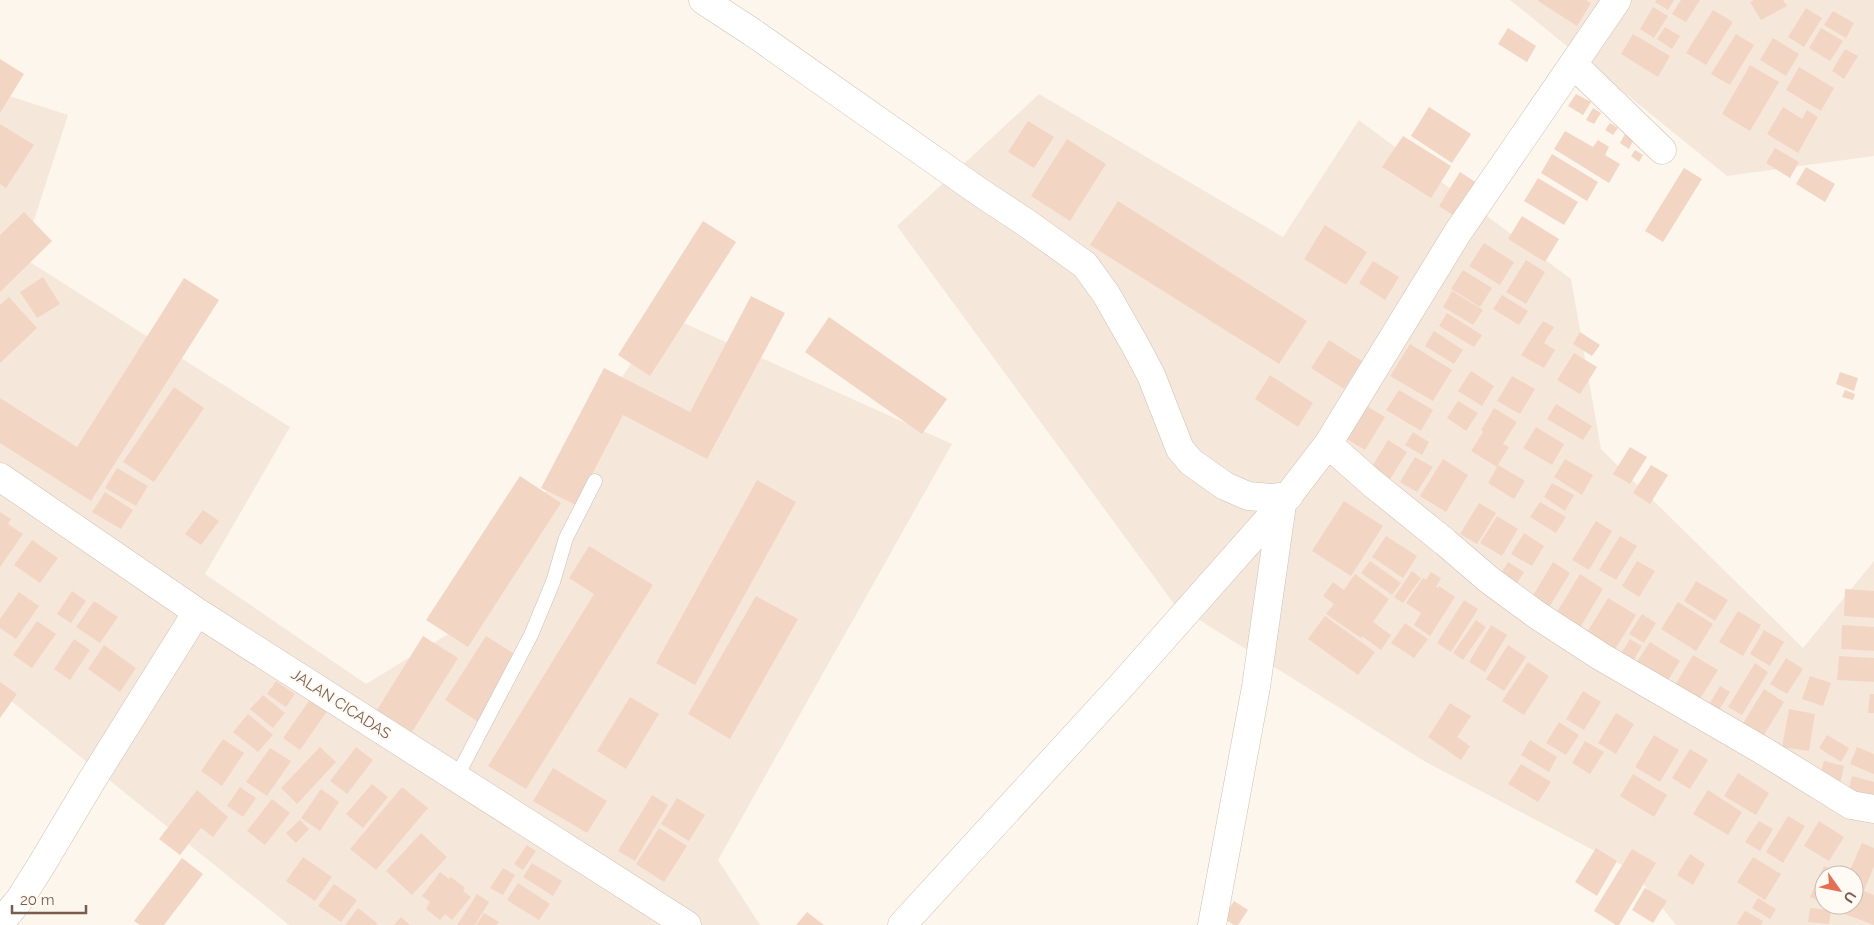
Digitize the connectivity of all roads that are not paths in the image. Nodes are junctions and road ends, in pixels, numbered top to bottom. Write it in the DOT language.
graph roads {
  1 [pos="703,0"];
  2 [pos="1617,0"];
  3 [pos="1573,64"];
  4 [pos="1662,150"];
  5 [pos="1328,444"];
  6 [pos="0,477"];
  7 [pos="596,482"];
  8 [pos="1286,500"];
  9 [pos="197,612"];
  10 [pos="456,778"];
  11 [pos="1874,809"];
  12 [pos="0,922"];
  13 [pos="688,925"];
  14 [pos="902,925"];
  15 [pos="1212,925"];
  1 -- 8 [label="street"];
  2 -- 3 [label="street"];
  3 -- 4 [label="street"];
  3 -- 5 [label="street"];
  5 -- 8 [label="street"];
  5 -- 11 [label="street"];
  6 -- 9 [label="street, JALAN CICADAS"];
  7 -- 10 [label="lane"];
  8 -- 14 [label="street"];
  8 -- 15 [label="street"];
  9 -- 10 [label="street, JALAN CICADAS"];
  9 -- 12 [label="street"];
  10 -- 13 [label="street, JALAN CICADAS"];
}
